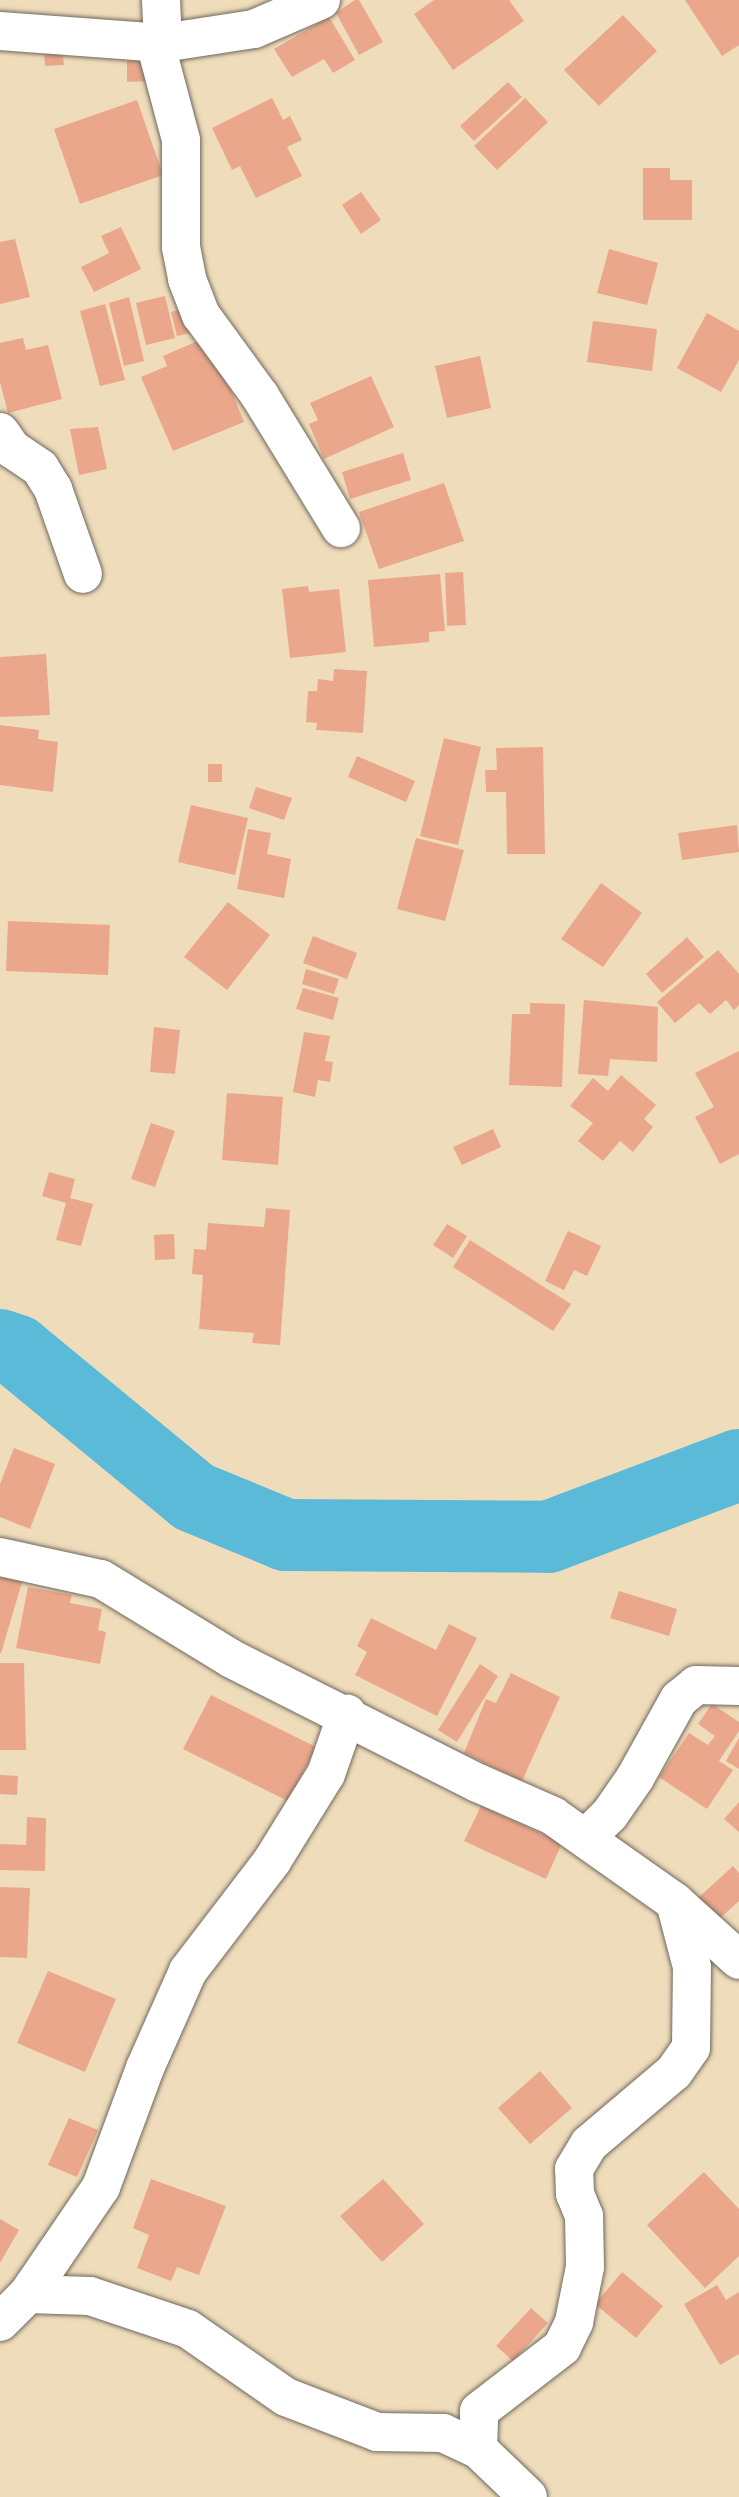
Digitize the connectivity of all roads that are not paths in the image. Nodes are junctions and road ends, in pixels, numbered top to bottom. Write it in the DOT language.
graph roads {
  1 [pos="161,0"];
  2 [pos="321,0"];
  3 [pos="0,31"];
  4 [pos="159,42"];
  5 [pos="0,432"];
  6 [pos="341,528"];
  7 [pos="83,574"];
  8 [pos="0,1557"];
  9 [pos="739,1686"];
  10 [pos="347,1714"];
  11 [pos="586,1838"];
  12 [pos="675,1902"];
  13 [pos="739,1960"];
  14 [pos="28,2294"];
  15 [pos="0,2322"];
  16 [pos="478,2449"];
  17 [pos="528,2497"];
  1 -- 4 [label="street"];
  2 -- 4 [label="street"];
  3 -- 4 [label="street"];
  4 -- 6 [label="street"];
  5 -- 7 [label="street"];
  8 -- 10 [label="street"];
  9 -- 11 [label="street"];
  10 -- 11 [label="street"];
  10 -- 14 [label="street"];
  11 -- 12 [label="street"];
  12 -- 13 [label="street"];
  12 -- 16 [label="street"];
  14 -- 15 [label="street"];
  14 -- 16 [label="street"];
  16 -- 17 [label="street"];
}
